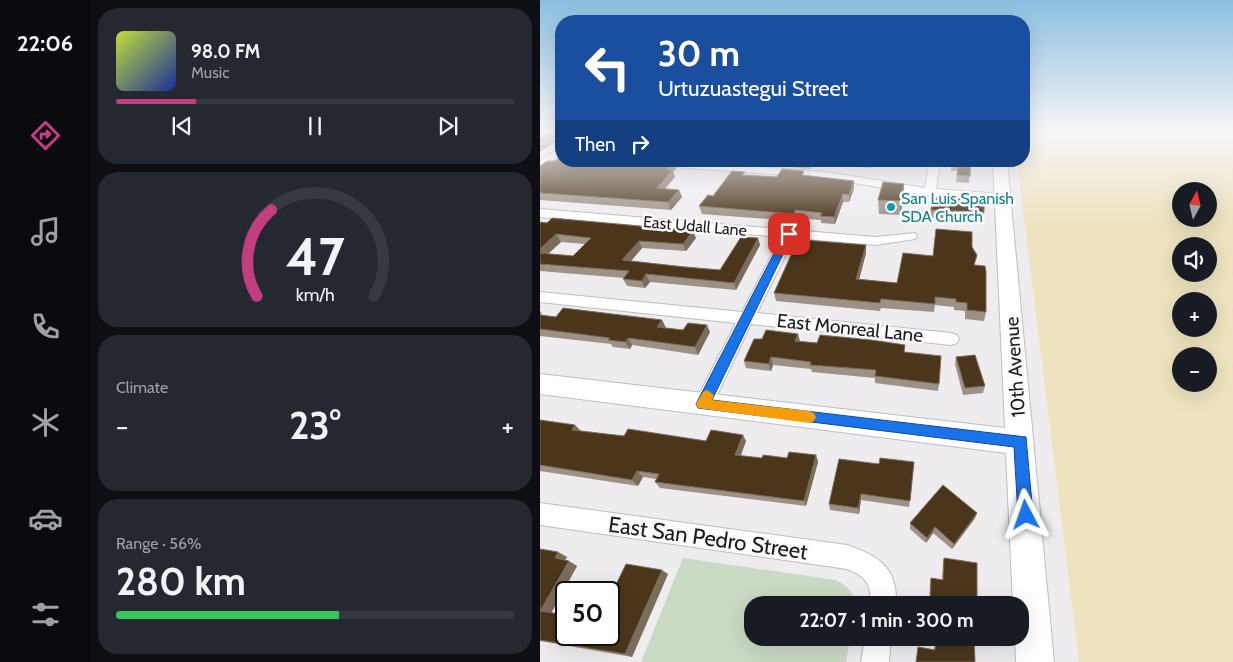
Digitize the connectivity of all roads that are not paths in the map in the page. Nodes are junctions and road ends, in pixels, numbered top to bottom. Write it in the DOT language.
graph roads {
  1 [pos="751,167"];
  2 [pos="830,167"];
  3 [pos="933,167"];
  4 [pos="1000,167"];
  5 [pos="826,175"];
  6 [pos="930,192"];
  7 [pos="1002,198"];
  8 [pos="540,213"];
  9 [pos="789,234"];
  10 [pos="910,236"];
  11 [pos="540,296"];
  12 [pos="747,317"];
  13 [pos="951,338"];
  14 [pos="540,384"];
  15 [pos="703,404"];
  16 [pos="1021,442"];
  17 [pos="540,514"];
  18 [pos="884,596"];
  19 [pos="877,646"];
  20 [pos="875,662"];
  21 [pos="1035,662"];
  1 -- 5 [label="street"];
  2 -- 5 [label="street"];
  3 -- 6 [label="street"];
  4 -- 7 [label="main road, 10th Avenue"];
  5 -- 6 [label="street"];
  6 -- 7 [label="street"];
  7 -- 16 [label="main road, 10th Avenue"];
  8 -- 9 [label="street, East Udall Lane"];
  9 -- 10 [label="street, East Udall Lane"];
  9 -- 12 [label="street"];
  11 -- 12 [label="street, East Monreal Lane"];
  12 -- 13 [label="street, East Monreal Lane"];
  12 -- 15 [label="street"];
  14 -- 15 [label="main road"];
  15 -- 16 [label="main road"];
  16 -- 21 [label="main road, 10th Avenue"];
  17 -- 18 [label="street, East San Pedro Street"];
  19 -- 20 [label="street"];
}
